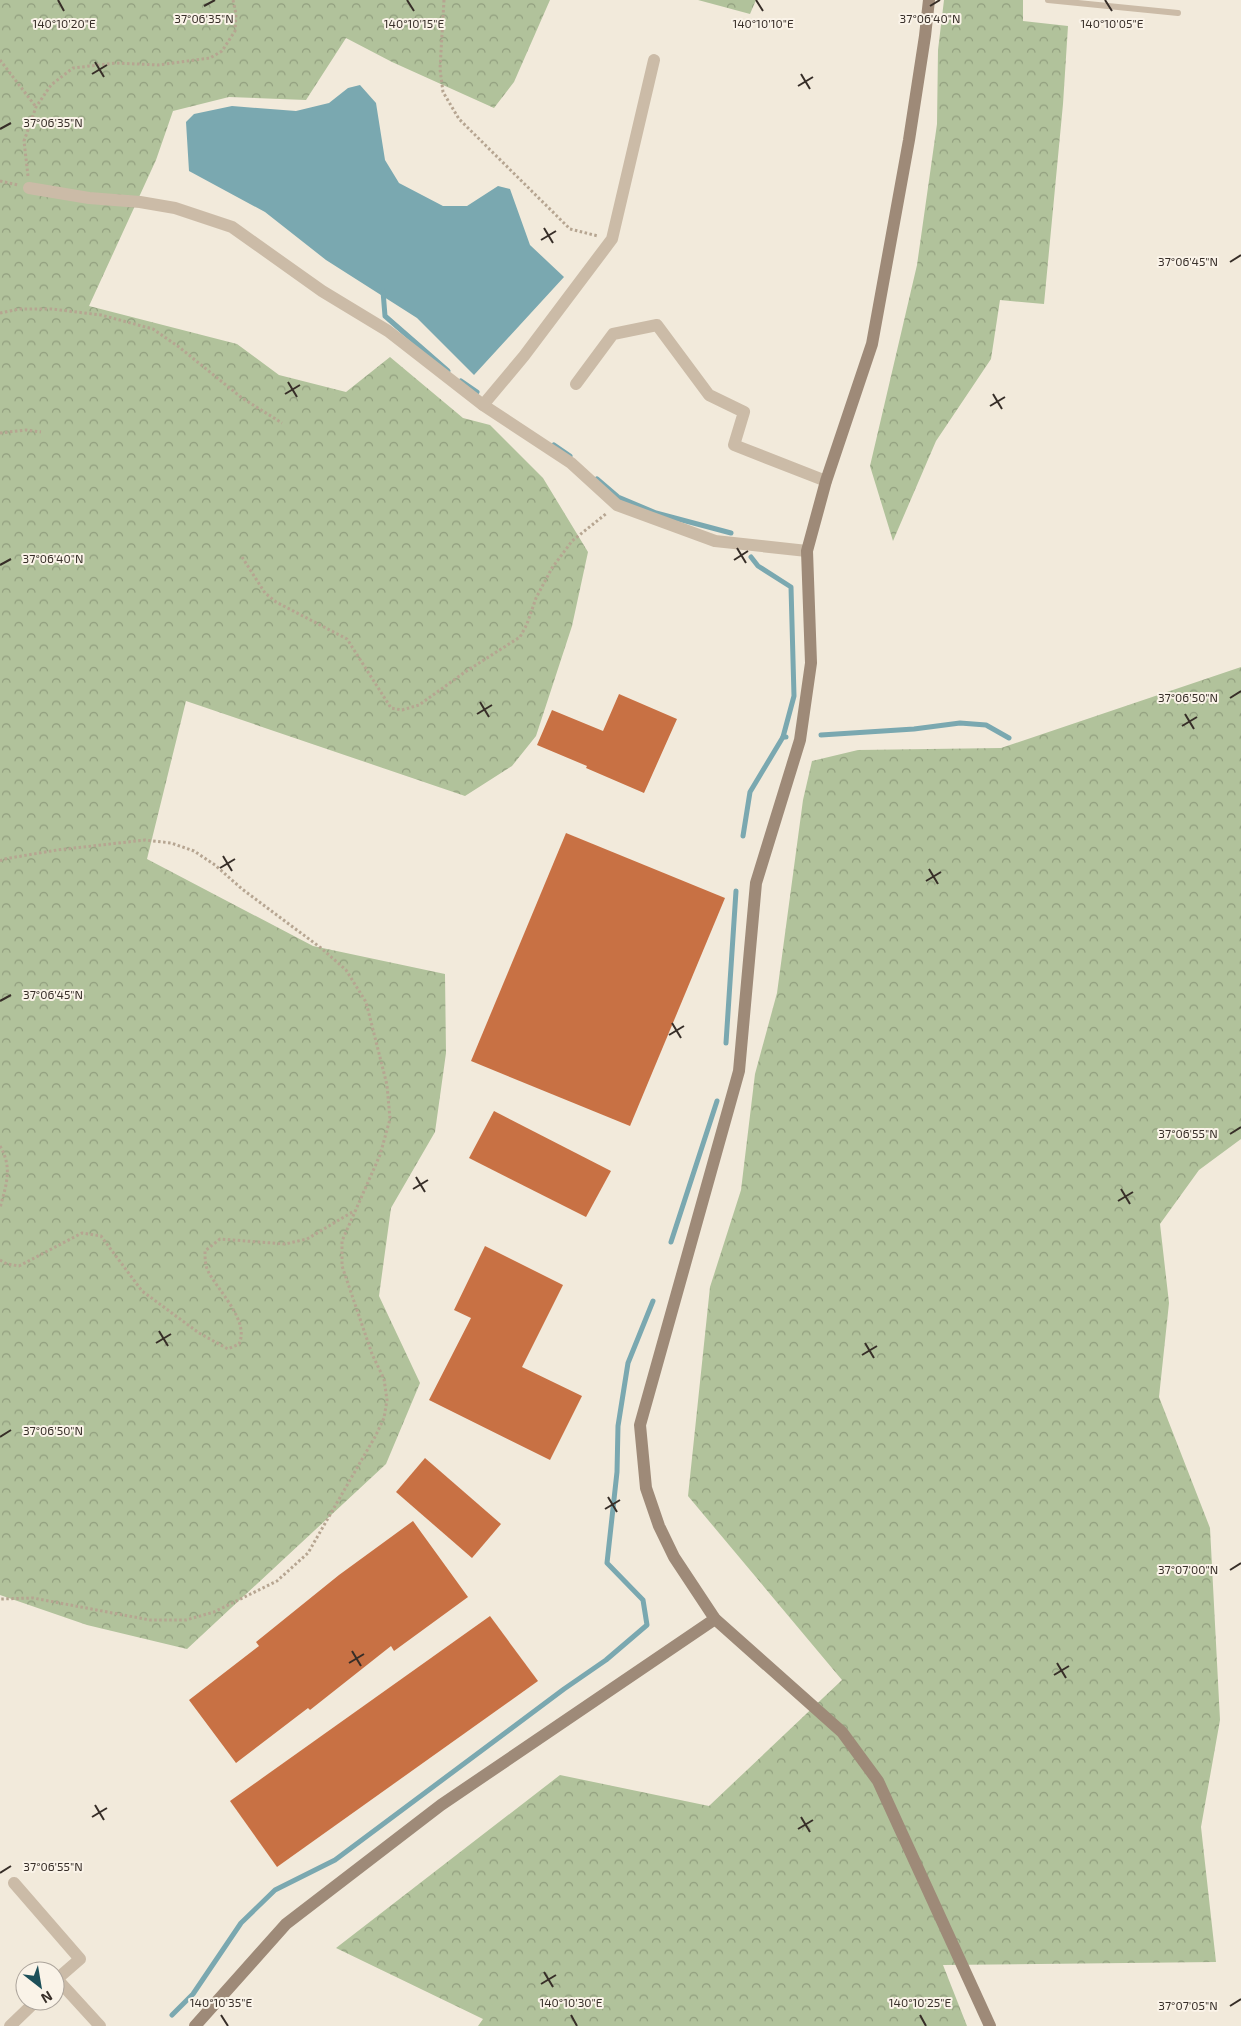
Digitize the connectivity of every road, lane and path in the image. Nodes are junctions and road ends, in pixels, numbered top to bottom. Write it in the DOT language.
graph roads {
  1 [pos="233,0"];
  2 [pos="444,0"];
  3 [pos="929,0"];
  4 [pos="1048,0"];
  5 [pos="1178,13"];
  6 [pos="0,60"];
  7 [pos="654,60"];
  8 [pos="36,107"];
  9 [pos="29,188"];
  10 [pos="612,239"];
  11 [pos="0,313"];
  12 [pos="576,384"];
  13 [pos="483,405"];
  14 [pos="282,423"];
  15 [pos="41,432"];
  16 [pos="0,433"];
  17 [pos="826,480"];
  18 [pos="617,505"];
  19 [pos="807,551"];
  20 [pos="242,557"];
  21 [pos="0,861"];
  22 [pos="0,1146"];
  23 [pos="0,1208"];
  24 [pos="355,1210"];
  25 [pos="0,1260"];
  26 [pos="0,1599"];
  27 [pos="715,1620"];
  28 [pos="14,1883"];
  29 [pos="25,2011"];
  30 [pos="0,2019"];
  31 [pos="8,2026"];
  32 [pos="100,2026"];
  33 [pos="195,2026"];
  34 [pos="990,2026"];
  1 -- 8 [label="path"];
  2 -- 10 [label="path"];
  3 -- 17 [label="street"];
  4 -- 5 [label="lane"];
  6 -- 8 [label="path"];
  7 -- 10 [label="street"];
  8 -- 9 [label="path"];
  9 -- 13 [label="street"];
  10 -- 13 [label="street"];
  11 -- 14 [label="path"];
  12 -- 17 [label="street"];
  13 -- 18 [label="street"];
  15 -- 16 [label="path"];
  17 -- 19 [label="street"];
  18 -- 19 [label="street"];
  18 -- 20 [label="path"];
  19 -- 27 [label="street"];
  21 -- 24 [label="path"];
  22 -- 23 [label="path"];
  24 -- 25 [label="path"];
  24 -- 26 [label="path"];
  27 -- 33 [label="street"];
  27 -- 34 [label="street"];
  28 -- 32 [label="street"];
  29 -- 31 [label="street"];
  30 -- 31 [label="street"];
}
